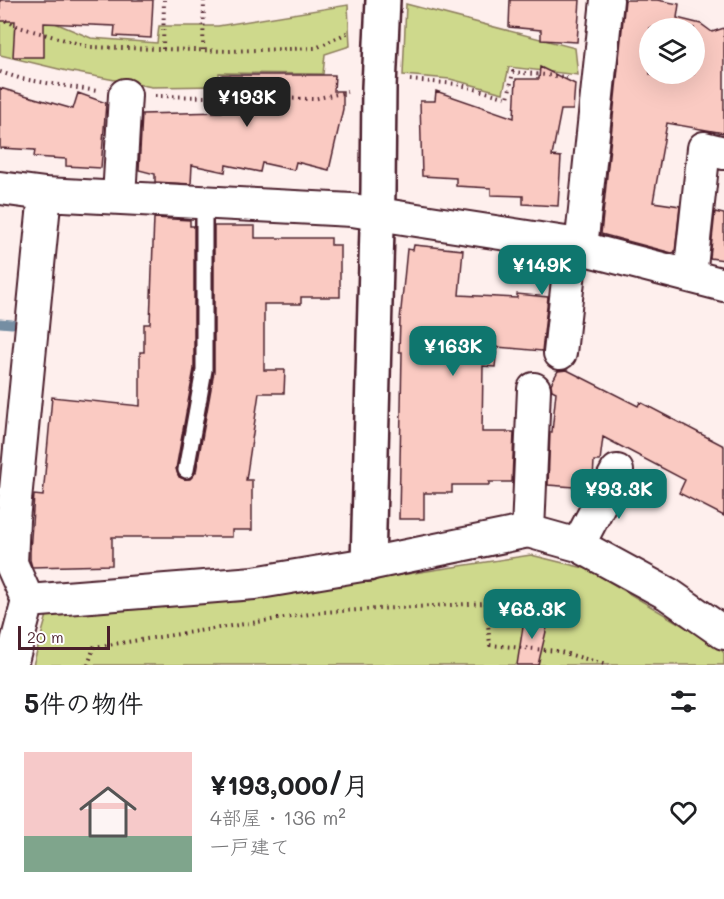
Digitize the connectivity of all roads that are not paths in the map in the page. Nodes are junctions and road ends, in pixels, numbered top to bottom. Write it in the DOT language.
graph roads {
  1 [pos="383,0"];
  2 [pos="607,0"];
  3 [pos="125,95"];
  4 [pos="724,153"];
  5 [pos="0,188"];
  6 [pos="45,194"];
  7 [pos="119,197"];
  8 [pos="204,201"];
  9 [pos="377,214"];
  10 [pos="577,246"];
  11 [pos="690,276"];
  12 [pos="724,285"];
  13 [pos="560,353"];
  14 [pos="534,389"];
  15 [pos="186,470"];
  16 [pos="617,471"];
  17 [pos="528,531"];
  18 [pos="578,545"];
  19 [pos="6,562"];
  20 [pos="368,564"];
  21 [pos="28,601"];
  22 [pos="724,633"];
  23 [pos="11,665"];
  1 -- 9 [label="street"];
  2 -- 10 [label="street"];
  3 -- 7 [label="street"];
  4 -- 11 [label="street"];
  5 -- 6 [label="street"];
  6 -- 7 [label="street"];
  6 -- 19 [label="street"];
  7 -- 8 [label="street"];
  8 -- 9 [label="street"];
  8 -- 15 [label="lane"];
  9 -- 10 [label="street"];
  9 -- 20 [label="street"];
  10 -- 11 [label="street"];
  10 -- 13 [label="street"];
  11 -- 12 [label="street"];
  14 -- 17 [label="street"];
  16 -- 18 [label="street"];
  17 -- 18 [label="street"];
  17 -- 20 [label="street"];
  18 -- 22 [label="street"];
  19 -- 21 [label="street"];
  20 -- 21 [label="street"];
  21 -- 23 [label="street"];
}
